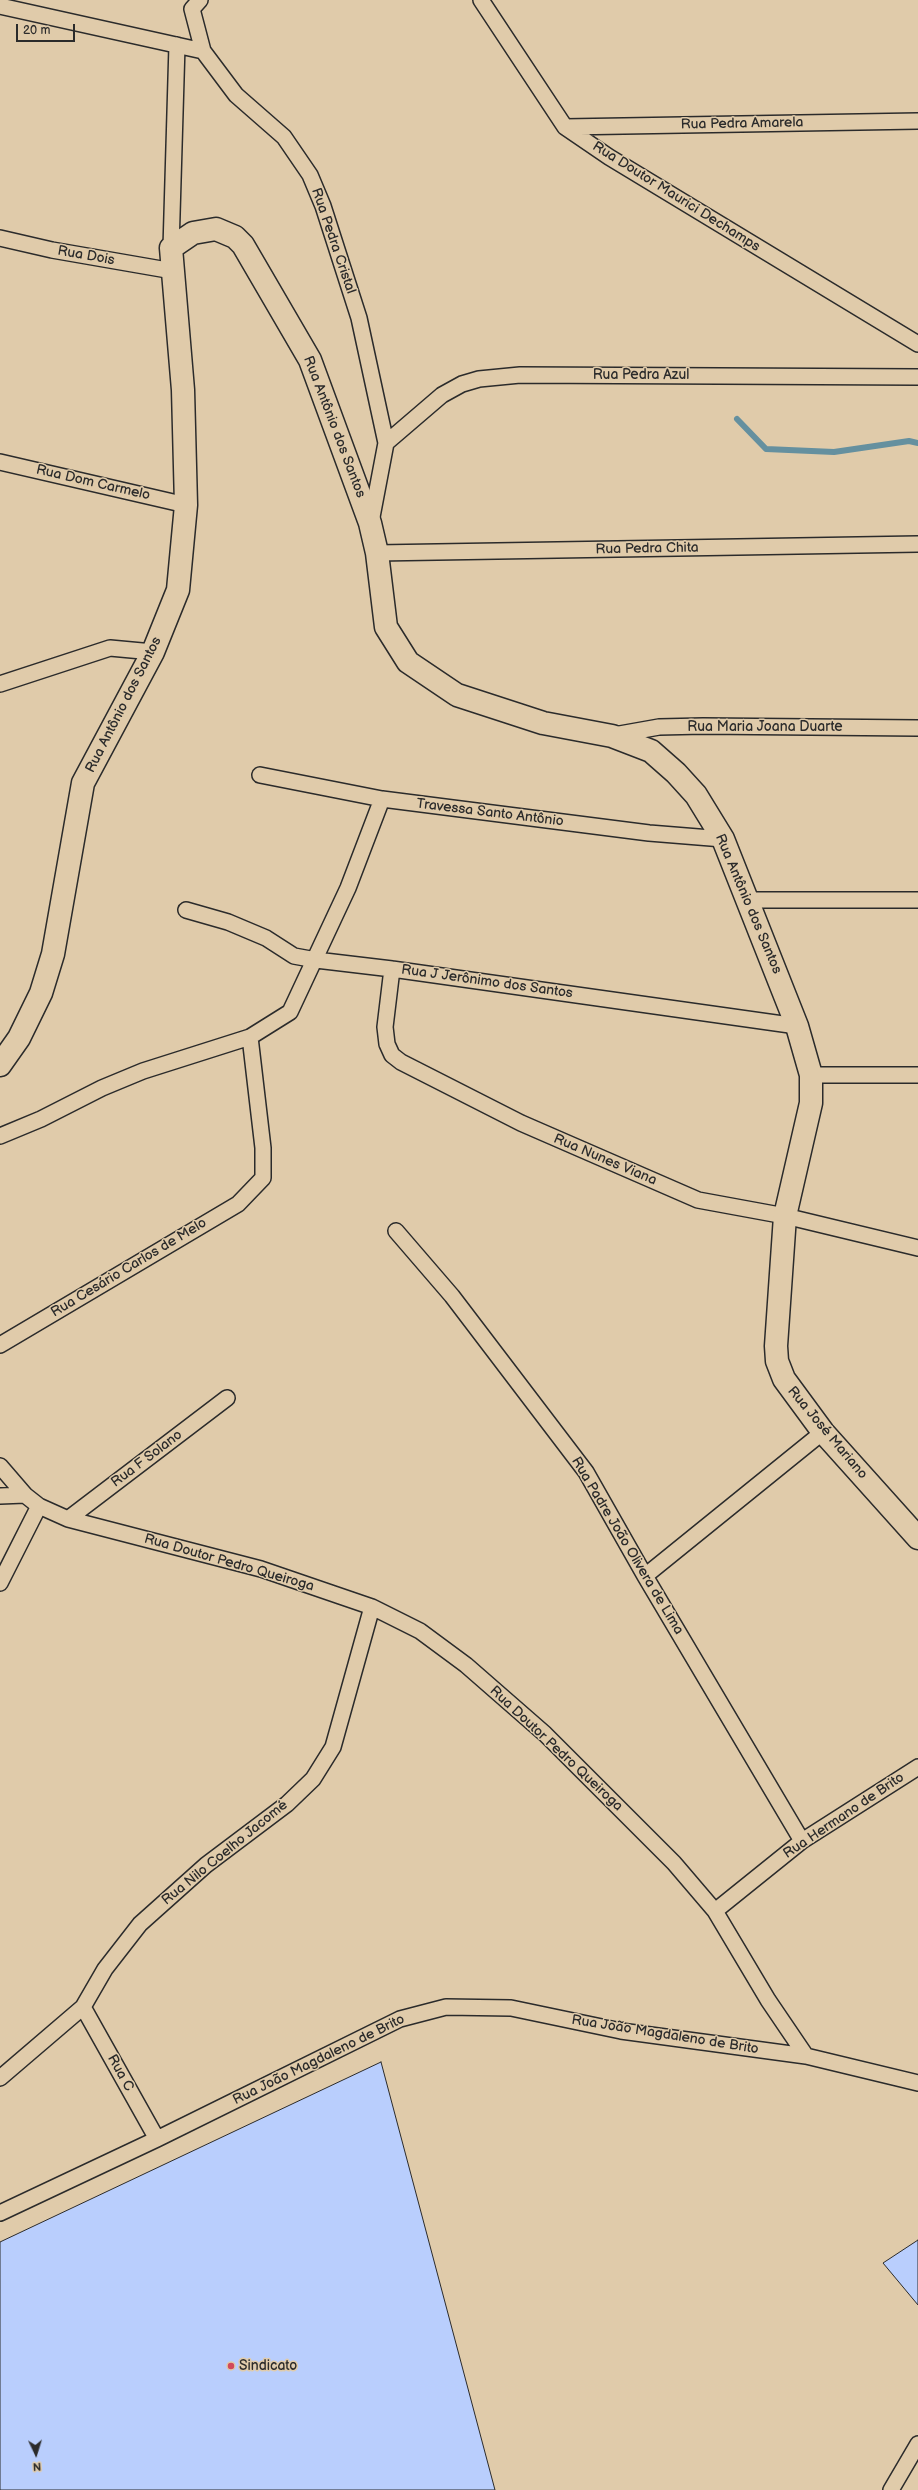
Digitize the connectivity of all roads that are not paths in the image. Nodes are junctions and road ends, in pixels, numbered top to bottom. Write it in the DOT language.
graph roads {
  1 [pos="481,0"];
  2 [pos="193,3"];
  3 [pos="0,6"];
  4 [pos="177,45"];
  5 [pos="203,50"];
  6 [pos="918,121"];
  7 [pos="566,127"];
  8 [pos="0,238"];
  9 [pos="171,248"];
  10 [pos="173,271"];
  11 [pos="918,344"];
  12 [pos="918,376"];
  13 [pos="386,443"];
  14 [pos="0,462"];
  15 [pos="186,505"];
  16 [pos="370,523"];
  17 [pos="918,544"];
  18 [pos="377,553"];
  19 [pos="154,652"];
  20 [pos="0,684"];
  21 [pos="918,728"];
  22 [pos="612,736"];
  23 [pos="260,775"];
  24 [pos="382,799"];
  25 [pos="723,839"];
  26 [pos="748,900"];
  27 [pos="918,900"];
  28 [pos="186,910"];
  29 [pos="316,960"];
  30 [pos="392,969"];
  31 [pos="798,1026"];
  32 [pos="250,1037"];
  33 [pos="0,1065"];
  34 [pos="811,1075"];
  35 [pos="918,1075"];
  36 [pos="0,1136"];
  37 [pos="785,1216"];
  38 [pos="396,1231"];
  39 [pos="918,1248"];
  40 [pos="0,1345"];
  41 [pos="227,1398"];
  42 [pos="823,1432"];
  43 [pos="0,1466"];
  44 [pos="26,1495"];
  45 [pos="0,1496"];
  46 [pos="39,1506"];
  47 [pos="68,1519"];
  48 [pos="918,1538"];
  49 [pos="645,1576"];
  50 [pos="0,1583"];
  51 [pos="372,1607"];
  52 [pos="918,1767"];
  53 [pos="802,1841"];
  54 [pos="715,1911"];
  55 [pos="83,2007"];
  56 [pos="806,2056"];
  57 [pos="0,2078"];
  58 [pos="918,2082"];
  59 [pos="157,2139"];
  60 [pos="0,2212"];
  61 [pos="918,2444"];
  62 [pos="891,2490"];
  1 -- 7 [label="street, Rua Doutor Maurici Dechamps"];
  2 -- 5 [label="street, Rua Pedra Cristal"];
  3 -- 4 [label="street"];
  4 -- 5 [label="street"];
  4 -- 9 [label="street"];
  5 -- 13 [label="street, Rua Pedra Cristal"];
  6 -- 7 [label="street, Rua Pedra Amarela"];
  7 -- 11 [label="street, Rua Doutor Maurici Dechamps"];
  8 -- 10 [label="street, Rua Dois"];
  9 -- 10 [label="street, Rua Antônio dos Santos"];
  9 -- 16 [label="street, Rua Antônio dos Santos"];
  10 -- 15 [label="street, Rua Antônio dos Santos"];
  12 -- 13 [label="street, Rua Pedra Azul"];
  13 -- 16 [label="street, Rua Pedra Cristal"];
  14 -- 15 [label="street, Rua Dom Carmelo"];
  15 -- 19 [label="street, Rua Antônio dos Santos"];
  16 -- 18 [label="street, Rua Antônio dos Santos"];
  17 -- 18 [label="street, Rua Pedra Chita"];
  18 -- 22 [label="street, Rua Antônio dos Santos"];
  19 -- 20 [label="street"];
  19 -- 33 [label="street, Rua Antônio dos Santos"];
  21 -- 22 [label="street, Rua Maria Joana Duarte"];
  22 -- 25 [label="street, Rua Antônio dos Santos"];
  23 -- 24 [label="street, Travessa Santo Antônio"];
  24 -- 25 [label="street, Travessa Santo Antônio"];
  24 -- 29 [label="street"];
  25 -- 26 [label="street, Rua Antônio dos Santos"];
  26 -- 27 [label="street"];
  26 -- 31 [label="street, Rua Antônio dos Santos"];
  28 -- 29 [label="street, Rua J Jerônimo dos Santos"];
  29 -- 30 [label="street, Rua J Jerônimo dos Santos"];
  29 -- 32 [label="street"];
  30 -- 31 [label="street, Rua J Jerônimo dos Santos"];
  30 -- 37 [label="street, Rua Nunes Viana"];
  31 -- 34 [label="street, Rua Antônio dos Santos"];
  32 -- 36 [label="street"];
  32 -- 40 [label="street, Rua Cesário Carlos de Melo"];
  34 -- 35 [label="street"];
  34 -- 37 [label="street, Rua Antônio dos Santos"];
  37 -- 39 [label="street, Rua Nunes Viana"];
  37 -- 42 [label="street, Rua José Mariano"];
  38 -- 49 [label="street, Rua Padre João Olivera de Lima"];
  41 -- 47 [label="street, Rua F Solano"];
  42 -- 48 [label="street, Rua José Mariano"];
  42 -- 49 [label="street"];
  43 -- 44 [label="street, Rua Doutor Pedro Queiroga"];
  44 -- 45 [label="street"];
  44 -- 46 [label="street, Rua Doutor Pedro Queiroga"];
  46 -- 47 [label="street, Rua Doutor Pedro Queiroga"];
  46 -- 50 [label="street"];
  47 -- 51 [label="street, Rua Doutor Pedro Queiroga"];
  49 -- 53 [label="street, Rua Padre João Olivera de Lima"];
  51 -- 54 [label="street, Rua Doutor Pedro Queiroga"];
  51 -- 55 [label="street, Rua Nilo Coelho Jacomé"];
  52 -- 53 [label="street, Rua Hermano de Brito"];
  53 -- 54 [label="street, Rua Hermano de Brito"];
  54 -- 56 [label="street, Rua Doutor Pedro Queiroga"];
  55 -- 57 [label="street, Rua Nilo Coelho Jacomé"];
  55 -- 59 [label="street, Rua C"];
  56 -- 58 [label="street, Rua João Magdaleno de Brito"];
  56 -- 59 [label="street, Rua João Magdaleno de Brito"];
  59 -- 60 [label="street, Rua João Magdaleno de Brito"];
  61 -- 62 [label="street"];
}
